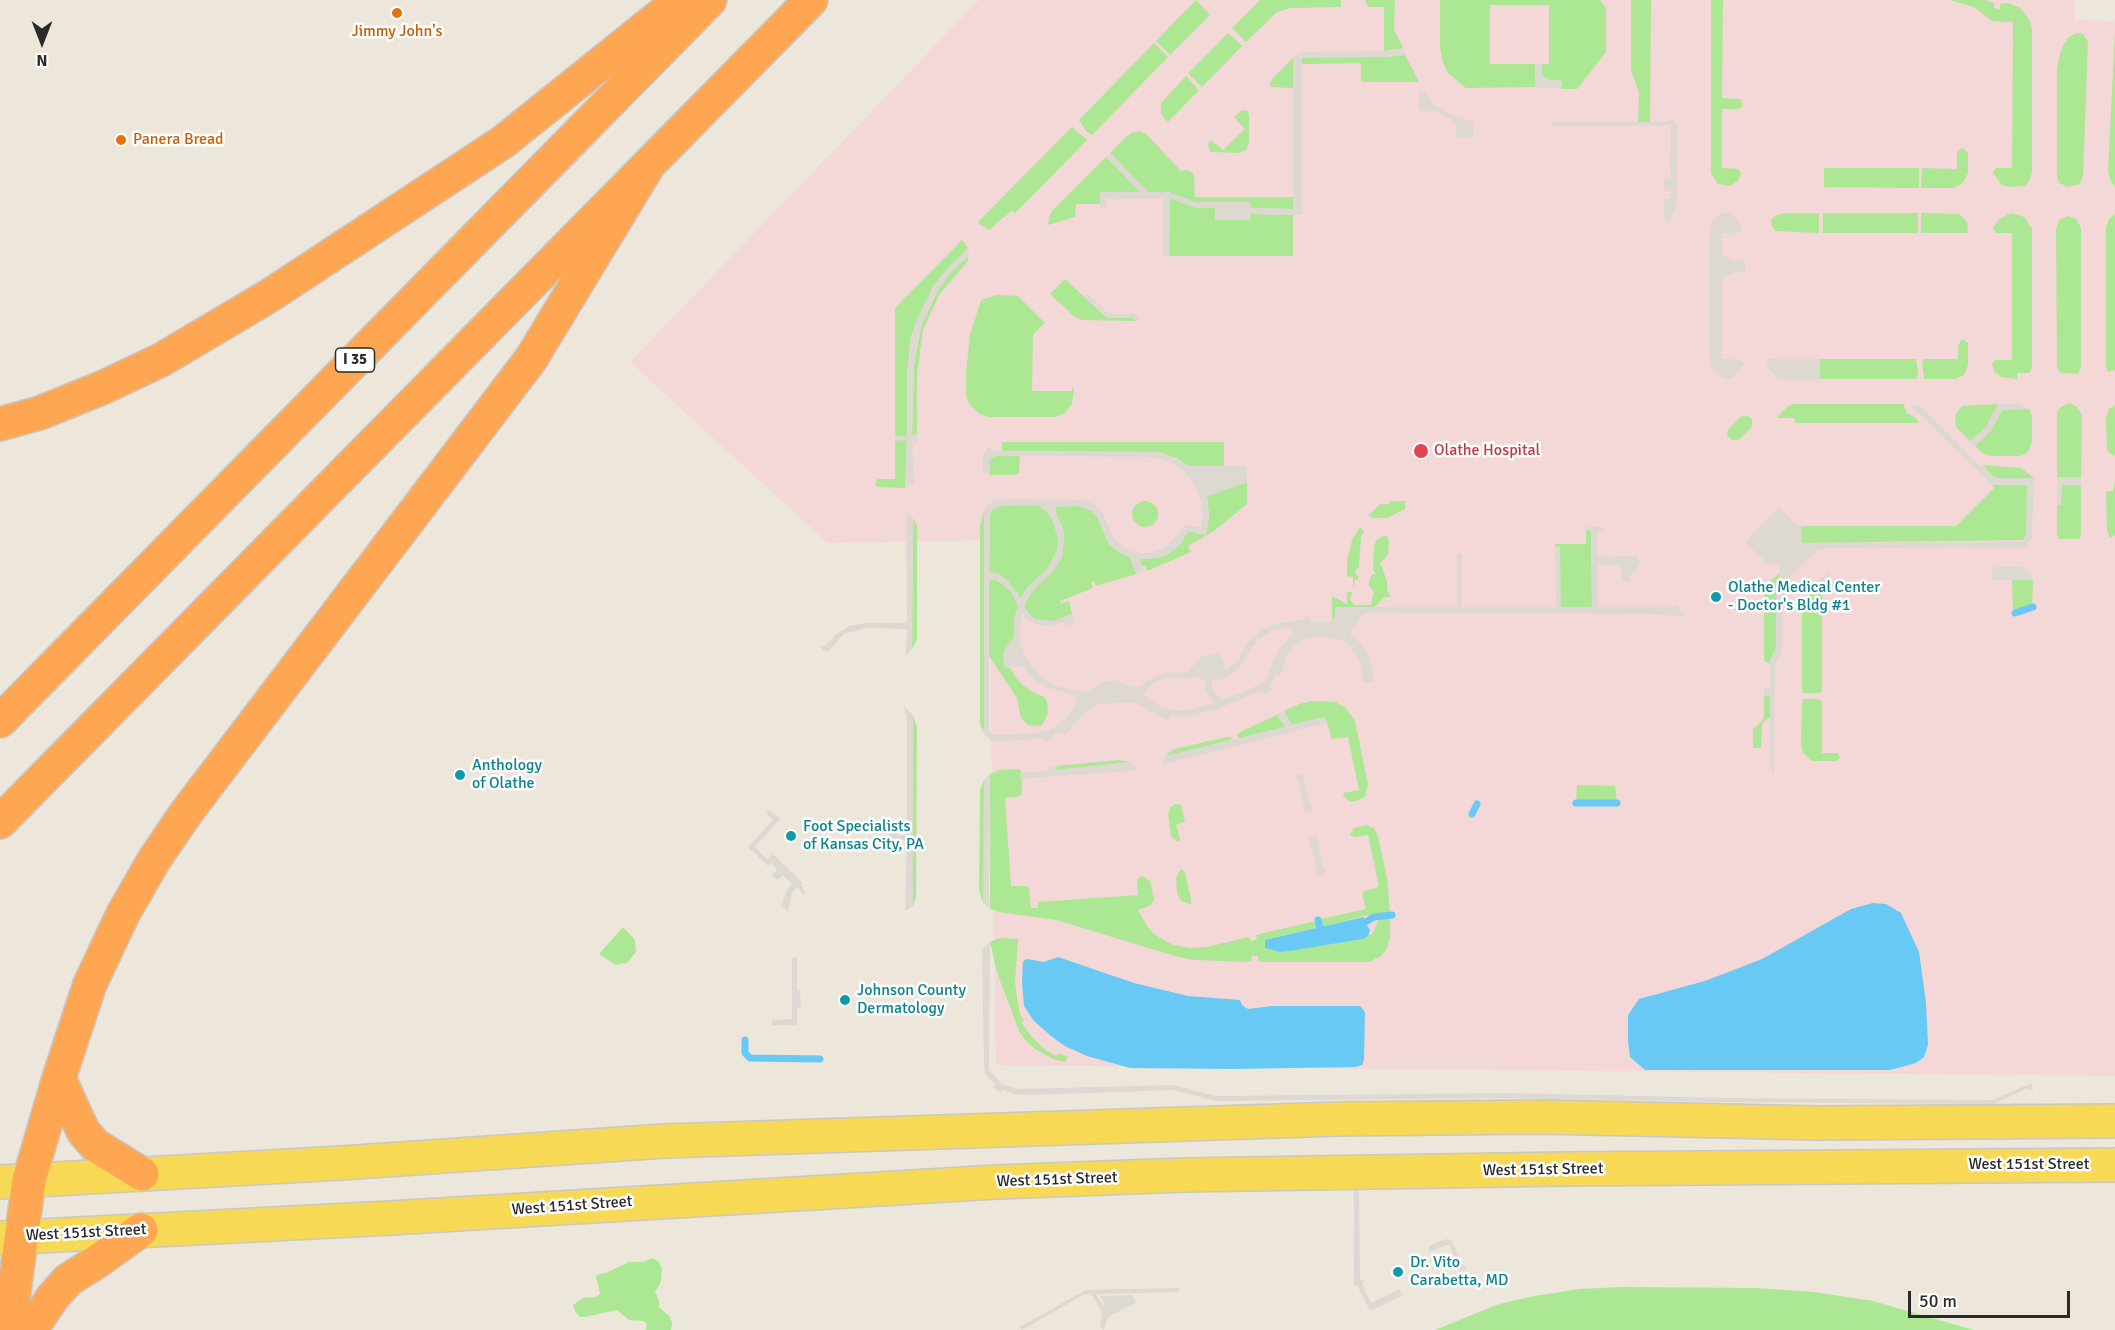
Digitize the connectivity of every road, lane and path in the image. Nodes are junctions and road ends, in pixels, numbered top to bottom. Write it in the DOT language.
graph roads {
  1 [pos="680,0"];
  2 [pos="710,0"];
  3 [pos="812,0"];
  4 [pos="648,166"];
  5 [pos="0,424"];
  6 [pos="0,721"];
  7 [pos="0,822"];
  8 [pos="59,1078"];
  9 [pos="2115,1121"];
  10 [pos="2115,1165"];
  11 [pos="142,1174"];
  12 [pos="14,1181"];
  13 [pos="141,1230"];
  14 [pos="7,1231"];
  15 [pos="9,1330"];
  16 [pos="31,1330"];
  1 -- 5 [label="highway"];
  2 -- 6 [label="highway, I 35"];
  3 -- 4 [label="highway"];
  4 -- 7 [label="highway"];
  4 -- 8 [label="highway"];
  8 -- 11 [label="highway"];
  8 -- 12 [label="highway"];
  9 -- 11 [label="main road"];
  10 -- 13 [label="main road, West 151st Street"];
  11 -- 12 [label="main road"];
  12 -- 14 [label="highway"];
  13 -- 14 [label="main road, West 151st Street"];
  13 -- 16 [label="highway"];
  14 -- 15 [label="highway"];
}
